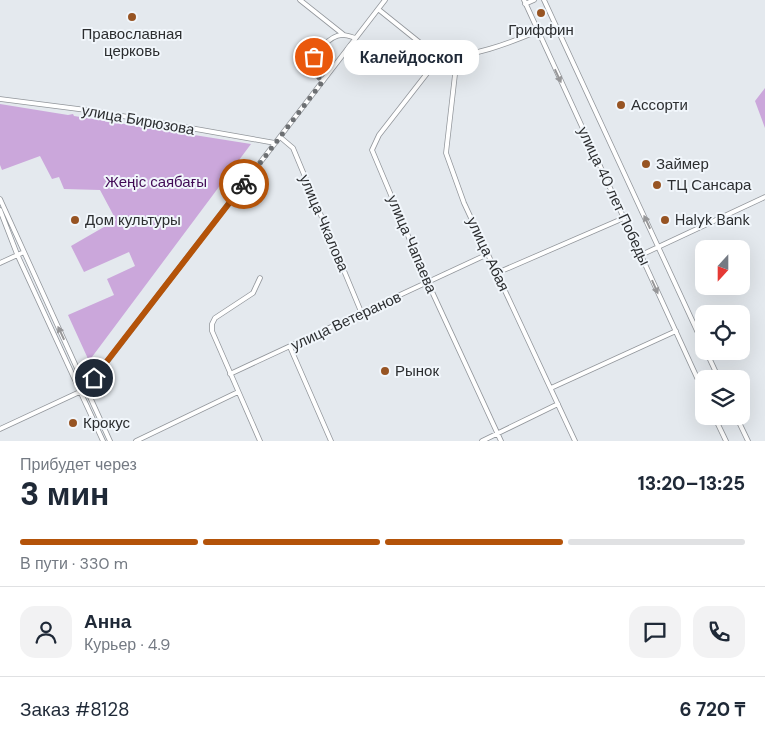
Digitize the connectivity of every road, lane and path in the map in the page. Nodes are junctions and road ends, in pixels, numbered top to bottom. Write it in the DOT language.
graph roads {
  1 [pos="300,0"];
  2 [pos="385,0"];
  3 [pos="534,0"];
  4 [pos="544,0"];
  5 [pos="525,2"];
  6 [pos="378,9"];
  7 [pos="538,32"];
  8 [pos="344,35"];
  9 [pos="355,38"];
  10 [pos="457,57"];
  11 [pos="438,58"];
  12 [pos="323,81"];
  13 [pos="0,99"];
  14 [pos="280,137"];
  15 [pos="275,143"];
  16 [pos="765,197"];
  17 [pos="0,199"];
  18 [pos="0,210"];
  19 [pos="624,218"];
  20 [pos="658,247"];
  21 [pos="24,252"];
  22 [pos="17,254"];
  23 [pos="488,254"];
  24 [pos="641,255"];
  25 [pos="0,262"];
  26 [pos="497,273"];
  27 [pos="260,278"];
  28 [pos="428,283"];
  29 [pos="362,314"];
  30 [pos="695,327"];
  31 [pos="676,331"];
  32 [pos="290,347"];
  33 [pos="695,373"];
  34 [pos="230,374"];
  35 [pos="551,388"];
  36 [pos="86,389"];
  37 [pos="80,392"];
  38 [pos="238,392"];
  39 [pos="558,404"];
  40 [pos="718,425"];
  41 [pos="740,425"];
  42 [pos="0,429"];
  43 [pos="498,433"];
  44 [pos="103,441"];
  45 [pos="110,441"];
  46 [pos="136,441"];
  47 [pos="260,441"];
  48 [pos="331,441"];
  49 [pos="482,441"];
  50 [pos="502,441"];
  51 [pos="575,441"];
  52 [pos="726,441"];
  53 [pos="748,441"];
  1 -- 8 [label="street"];
  2 -- 6 [label="street"];
  3 -- 5 [label="street"];
  20 -- 4 [label="street, улица 40 лет Победы, one-way"];
  5 -- 7 [label="street, улица 40 лет Победы"];
  6 -- 9 [label="street"];
  6 -- 11 [label="street"];
  7 -- 10 [label="street"];
  7 -- 19 [label="street, улица 40 лет Победы, one-way"];
  8 -- 9 [label="street"];
  8 -- 12 [label="street"];
  9 -- 12 [label="street"];
  10 -- 11 [label="street"];
  10 -- 23 [label="street, улица Абая"];
  11 -- 28 [label="street, улица Чапаева"];
  12 -- 14 [label="street"];
  13 -- 15 [label="street, улица Бирюзова"];
  14 -- 15 [label="street"];
  14 -- 29 [label="street, улица Чкалова"];
  15 -- 36 [label="street"];
  16 -- 20 [label="street"];
  17 -- 21 [label="street"];
  18 -- 22 [label="street"];
  19 -- 24 [label="street, улица 40 лет Победы"];
  19 -- 26 [label="street"];
  20 -- 24 [label="street"];
  20 -- 30 [label="street, улица 40 лет Победы"];
  21 -- 22 [label="street"];
  36 -- 21 [label="street, one-way"];
  22 -- 25 [label="street"];
  22 -- 37 [label="street"];
  23 -- 26 [label="street, улица Абая"];
  23 -- 28 [label="street, улица Ветеранов"];
  24 -- 31 [label="street, улица 40 лет Победы, one-way"];
  26 -- 35 [label="street, улица Абая"];
  27 -- 34 [label="street"];
  28 -- 29 [label="street, улица Ветеранов"];
  28 -- 43 [label="street, улица Чапаева"];
  29 -- 32 [label="street, улица Ветеранов"];
  31 -- 33 [label="street, улица 40 лет Победы"];
  31 -- 35 [label="street"];
  32 -- 34 [label="street, улица Ветеранов"];
  32 -- 48 [label="street"];
  34 -- 38 [label="street"];
  35 -- 39 [label="street, улица Абая"];
  36 -- 37 [label="street"];
  36 -- 45 [label="street"];
  37 -- 42 [label="street"];
  37 -- 44 [label="street"];
  38 -- 46 [label="street"];
  38 -- 47 [label="street"];
  39 -- 43 [label="street"];
  39 -- 51 [label="street, улица Абая"];
  40 -- 52 [label="street"];
  41 -- 53 [label="street"];
  43 -- 49 [label="street"];
  43 -- 50 [label="street, улица Чапаева"];
}
